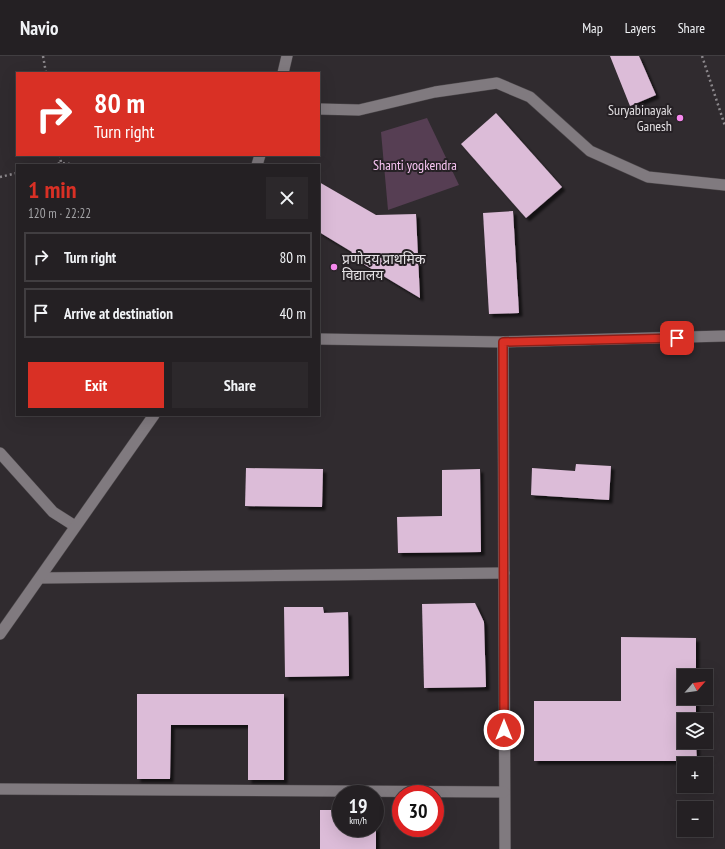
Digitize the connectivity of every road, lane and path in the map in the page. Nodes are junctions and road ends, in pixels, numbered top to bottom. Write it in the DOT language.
graph roads {
  1 [pos="43,56"];
  2 [pos="287,56"];
  3 [pos="702,56"];
  4 [pos="46,72"];
  5 [pos="283,72"];
  6 [pos="320,108"];
  7 [pos="725,126"];
  8 [pos="60,156"];
  9 [pos="62,163"];
  10 [pos="58,164"];
  11 [pos="70,164"];
  12 [pos="16,173"];
  13 [pos="0,177"];
  14 [pos="725,185"];
  15 [pos="725,336"];
  16 [pos="320,339"];
  17 [pos="503,342"];
  18 [pos="153,416"];
  19 [pos="0,453"];
  20 [pos="75,526"];
  21 [pos="504,573"];
  22 [pos="40,578"];
  23 [pos="0,634"];
  24 [pos="0,789"];
  25 [pos="504,792"];
  26 [pos="505,849"];
  1 -- 4 [label="path"];
  2 -- 5 [label="street"];
  3 -- 7 [label="path"];
  6 -- 14 [label="street"];
  8 -- 9 [label="path"];
  9 -- 10 [label="path"];
  9 -- 11 [label="path"];
  12 -- 13 [label="path"];
  15 -- 17 [label="street"];
  16 -- 17 [label="street"];
  17 -- 21 [label="street"];
  18 -- 20 [label="street"];
  19 -- 20 [label="street"];
  20 -- 22 [label="street"];
  21 -- 22 [label="street"];
  21 -- 25 [label="street"];
  22 -- 23 [label="street"];
  24 -- 25 [label="street"];
  25 -- 26 [label="street"];
}
